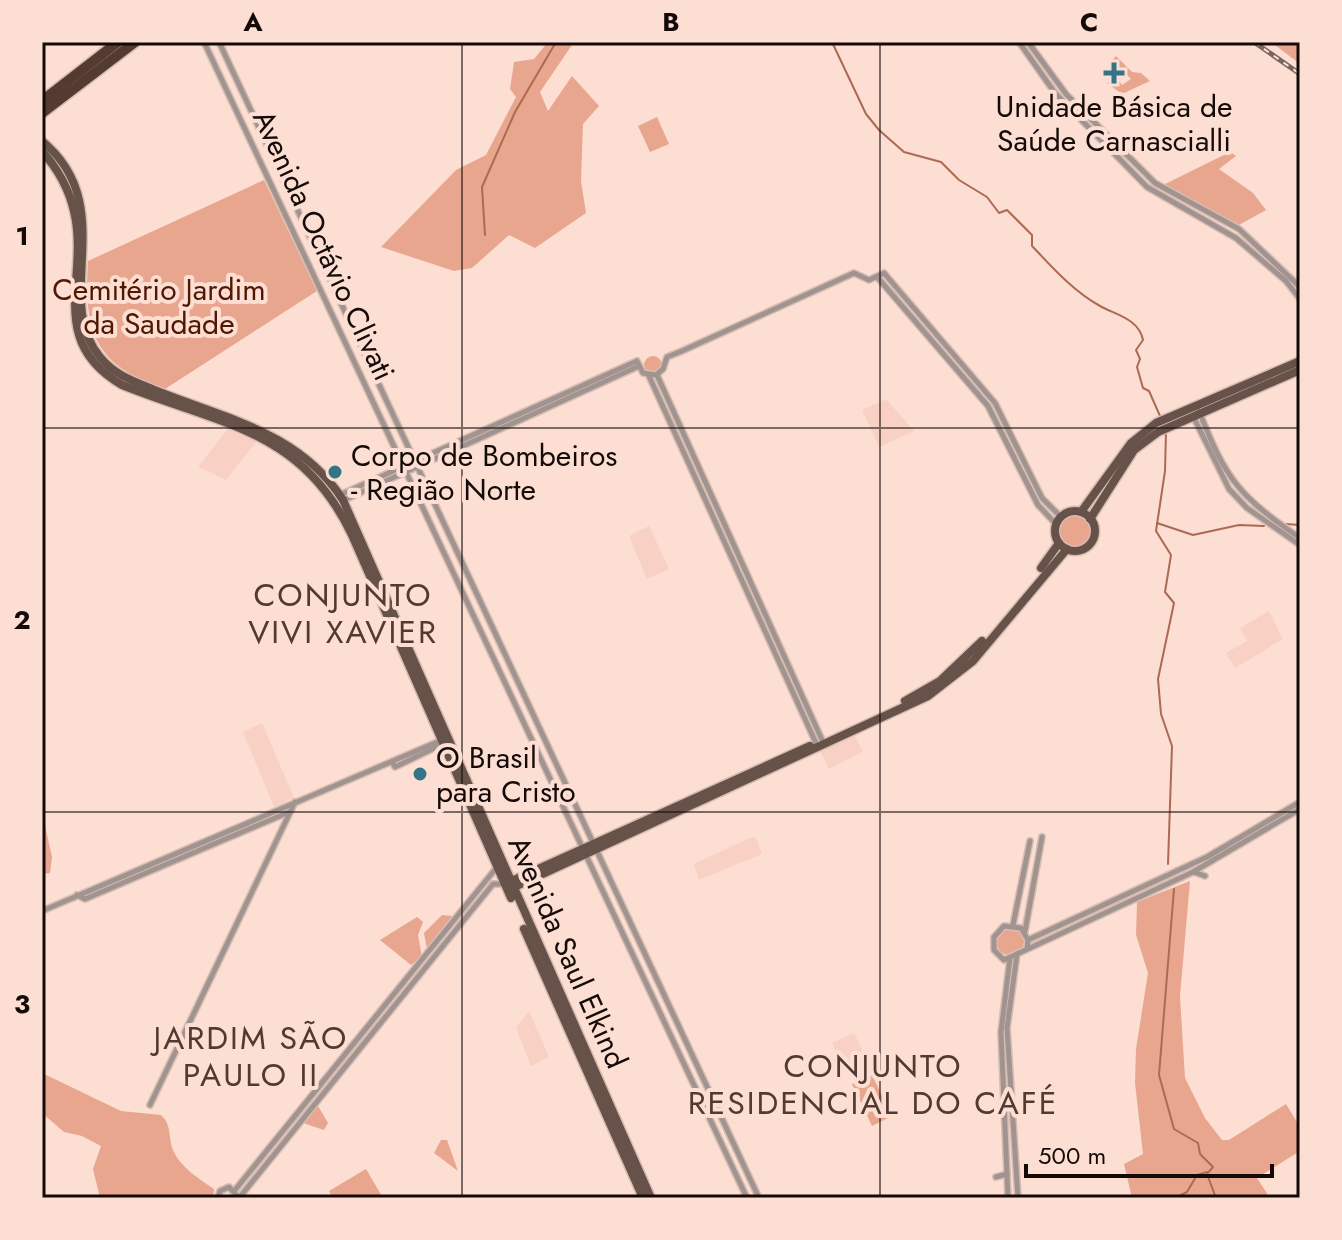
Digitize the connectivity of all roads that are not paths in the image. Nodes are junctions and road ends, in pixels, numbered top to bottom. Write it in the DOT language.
graph roads {
  1 [pos="118,42"];
  2 [pos="135,42"];
  3 [pos="204,42"];
  4 [pos="219,42"];
  5 [pos="1019,42"];
  6 [pos="1028,42"];
  7 [pos="42,101"];
  8 [pos="42,113"];
  9 [pos="42,141"];
  10 [pos="42,151"];
  11 [pos="77,241"];
  12 [pos="85,258"];
  13 [pos="878,278"];
  14 [pos="891,282"];
  15 [pos="885,286"];
  16 [pos="1300,287"];
  17 [pos="1300,299"];
  18 [pos="1300,361"];
  19 [pos="97,365"];
  20 [pos="113,370"];
  21 [pos="1300,370"];
  22 [pos="657,375"];
  23 [pos="648,376"];
  24 [pos="163,393"];
  25 [pos="147,394"];
  26 [pos="1195,411"];
  27 [pos="416,464"];
  28 [pos="404,469"];
  29 [pos="325,480"];
  30 [pos="337,496"];
  31 [pos="1081,512"];
  32 [pos="1262,515"];
  33 [pos="1090,519"];
  34 [pos="1058,520"];
  35 [pos="1300,538"];
  36 [pos="1059,543"];
  37 [pos="1300,545"];
  38 [pos="1067,549"];
  39 [pos="444,742"];
  40 [pos="819,744"];
  41 [pos="392,762"];
  42 [pos="295,802"];
  43 [pos="1300,802"];
  44 [pos="1300,809"];
  45 [pos="290,812"];
  46 [pos="277,817"];
  47 [pos="480,821"];
  48 [pos="285,823"];
  49 [pos="1042,837"];
  50 [pos="1030,841"];
  51 [pos="594,848"];
  52 [pos="583,853"];
  53 [pos="1208,860"];
  54 [pos="497,867"];
  55 [pos="1193,872"];
  56 [pos="1205,876"];
  57 [pos="509,884"];
  58 [pos="1021,884"];
  59 [pos="1032,887"];
  60 [pos="77,895"];
  61 [pos="42,911"];
  62 [pos="1013,925"];
  63 [pos="1024,932"];
  64 [pos="1028,940"];
  65 [pos="1027,949"];
  66 [pos="1013,955"];
  67 [pos="578,1044"];
  68 [pos="150,1105"];
  69 [pos="1007,1174"];
  70 [pos="996,1177"];
  71 [pos="235,1190"];
  72 [pos="218,1198"];
  73 [pos="239,1198"];
  74 [pos="643,1198"];
  75 [pos="651,1198"];
  76 [pos="747,1198"];
  77 [pos="759,1198"];
  78 [pos="1008,1198"];
  79 [pos="1018,1198"];
  1 -- 7 [label="highway"];
  2 -- 8 [label="highway"];
  3 -- 28 [label="street, Avenida Octávio Clivati"];
  4 -- 27 [label="street, Avenida Octávio Clivati"];
  5 -- 17 [label="street"];
  6 -- 16 [label="street"];
  9 -- 12 [label="main road, Avenida Saul Elkind"];
  10 -- 11 [label="main road, Avenida Saul Elkind"];
  11 -- 12 [label="main road"];
  11 -- 19 [label="main road, Avenida Saul Elkind"];
  12 -- 20 [label="main road, Avenida Saul Elkind"];
  13 -- 14 [label="street"];
  13 -- 15 [label="street"];
  13 -- 22 [label="street"];
  14 -- 15 [label="street"];
  14 -- 34 [label="street"];
  15 -- 34 [label="street"];
  18 -- 26 [label="main road"];
  19 -- 20 [label="main road"];
  19 -- 25 [label="main road, Avenida Saul Elkind"];
  20 -- 24 [label="main road, Avenida Saul Elkind"];
  21 -- 26 [label="main road"];
  22 -- 23 [label="street"];
  22 -- 40 [label="street"];
  23 -- 27 [label="street"];
  23 -- 40 [label="street"];
  24 -- 25 [label="main road"];
  24 -- 29 [label="main road, Avenida Saul Elkind"];
  25 -- 29 [label="main road, Avenida Saul Elkind"];
  26 -- 31 [label="main road"];
  26 -- 32 [label="street"];
  26 -- 33 [label="main road"];
  27 -- 28 [label="street"];
  27 -- 51 [label="street, Avenida Octávio Clivati"];
  28 -- 30 [label="street"];
  28 -- 52 [label="street, Avenida Octávio Clivati"];
  29 -- 30 [label="main road, Avenida Saul Elkind"];
  30 -- 39 [label="main road, Avenida Saul Elkind"];
  30 -- 39 [label="main road, Avenida Saul Elkind"];
  31 -- 33 [label="main road"];
  31 -- 34 [label="main road"];
  32 -- 35 [label="street"];
  32 -- 37 [label="street"];
  33 -- 38 [label="main road"];
  34 -- 36 [label="main road"];
  36 -- 38 [label="main road"];
  36 -- 40 [label="main road"];
  38 -- 40 [label="main road"];
  39 -- 41 [label="street"];
  39 -- 41 [label="street"];
  39 -- 47 [label="main road, Avenida Saul Elkind"];
  40 -- 51 [label="main road"];
  41 -- 42 [label="street"];
  42 -- 45 [label="street"];
  42 -- 60 [label="street"];
  43 -- 53 [label="street"];
  44 -- 53 [label="street"];
  45 -- 46 [label="street"];
  45 -- 48 [label="street"];
  46 -- 48 [label="street"];
  46 -- 60 [label="street"];
  47 -- 54 [label="main road, Avenida Saul Elkind"];
  47 -- 57 [label="main road, Avenida Saul Elkind"];
  48 -- 68 [label="street"];
  49 -- 59 [label="street"];
  50 -- 58 [label="street"];
  51 -- 52 [label="main road"];
  51 -- 77 [label="street, Avenida Octávio Clivati"];
  52 -- 57 [label="main road"];
  52 -- 76 [label="street, Avenida Octávio Clivati"];
  53 -- 55 [label="street"];
  53 -- 64 [label="street"];
  54 -- 57 [label="main road, Avenida Saul Elkind"];
  54 -- 71 [label="street"];
  55 -- 56 [label="street"];
  55 -- 65 [label="street"];
  57 -- 67 [label="main road, Avenida Saul Elkind"];
  57 -- 73 [label="street"];
  58 -- 59 [label="street"];
  58 -- 62 [label="street"];
  59 -- 63 [label="street"];
  60 -- 61 [label="street"];
  62 -- 63 [label="street"];
  62 -- 66 [label="street"];
  63 -- 64 [label="street"];
  64 -- 65 [label="street"];
  65 -- 66 [label="street"];
  66 -- 69 [label="street"];
  66 -- 79 [label="street"];
  67 -- 74 [label="main road, Avenida Saul Elkind"];
  67 -- 75 [label="main road, Avenida Saul Elkind"];
  69 -- 70 [label="street"];
  69 -- 78 [label="street"];
  71 -- 72 [label="street"];
  71 -- 73 [label="street"];
}
